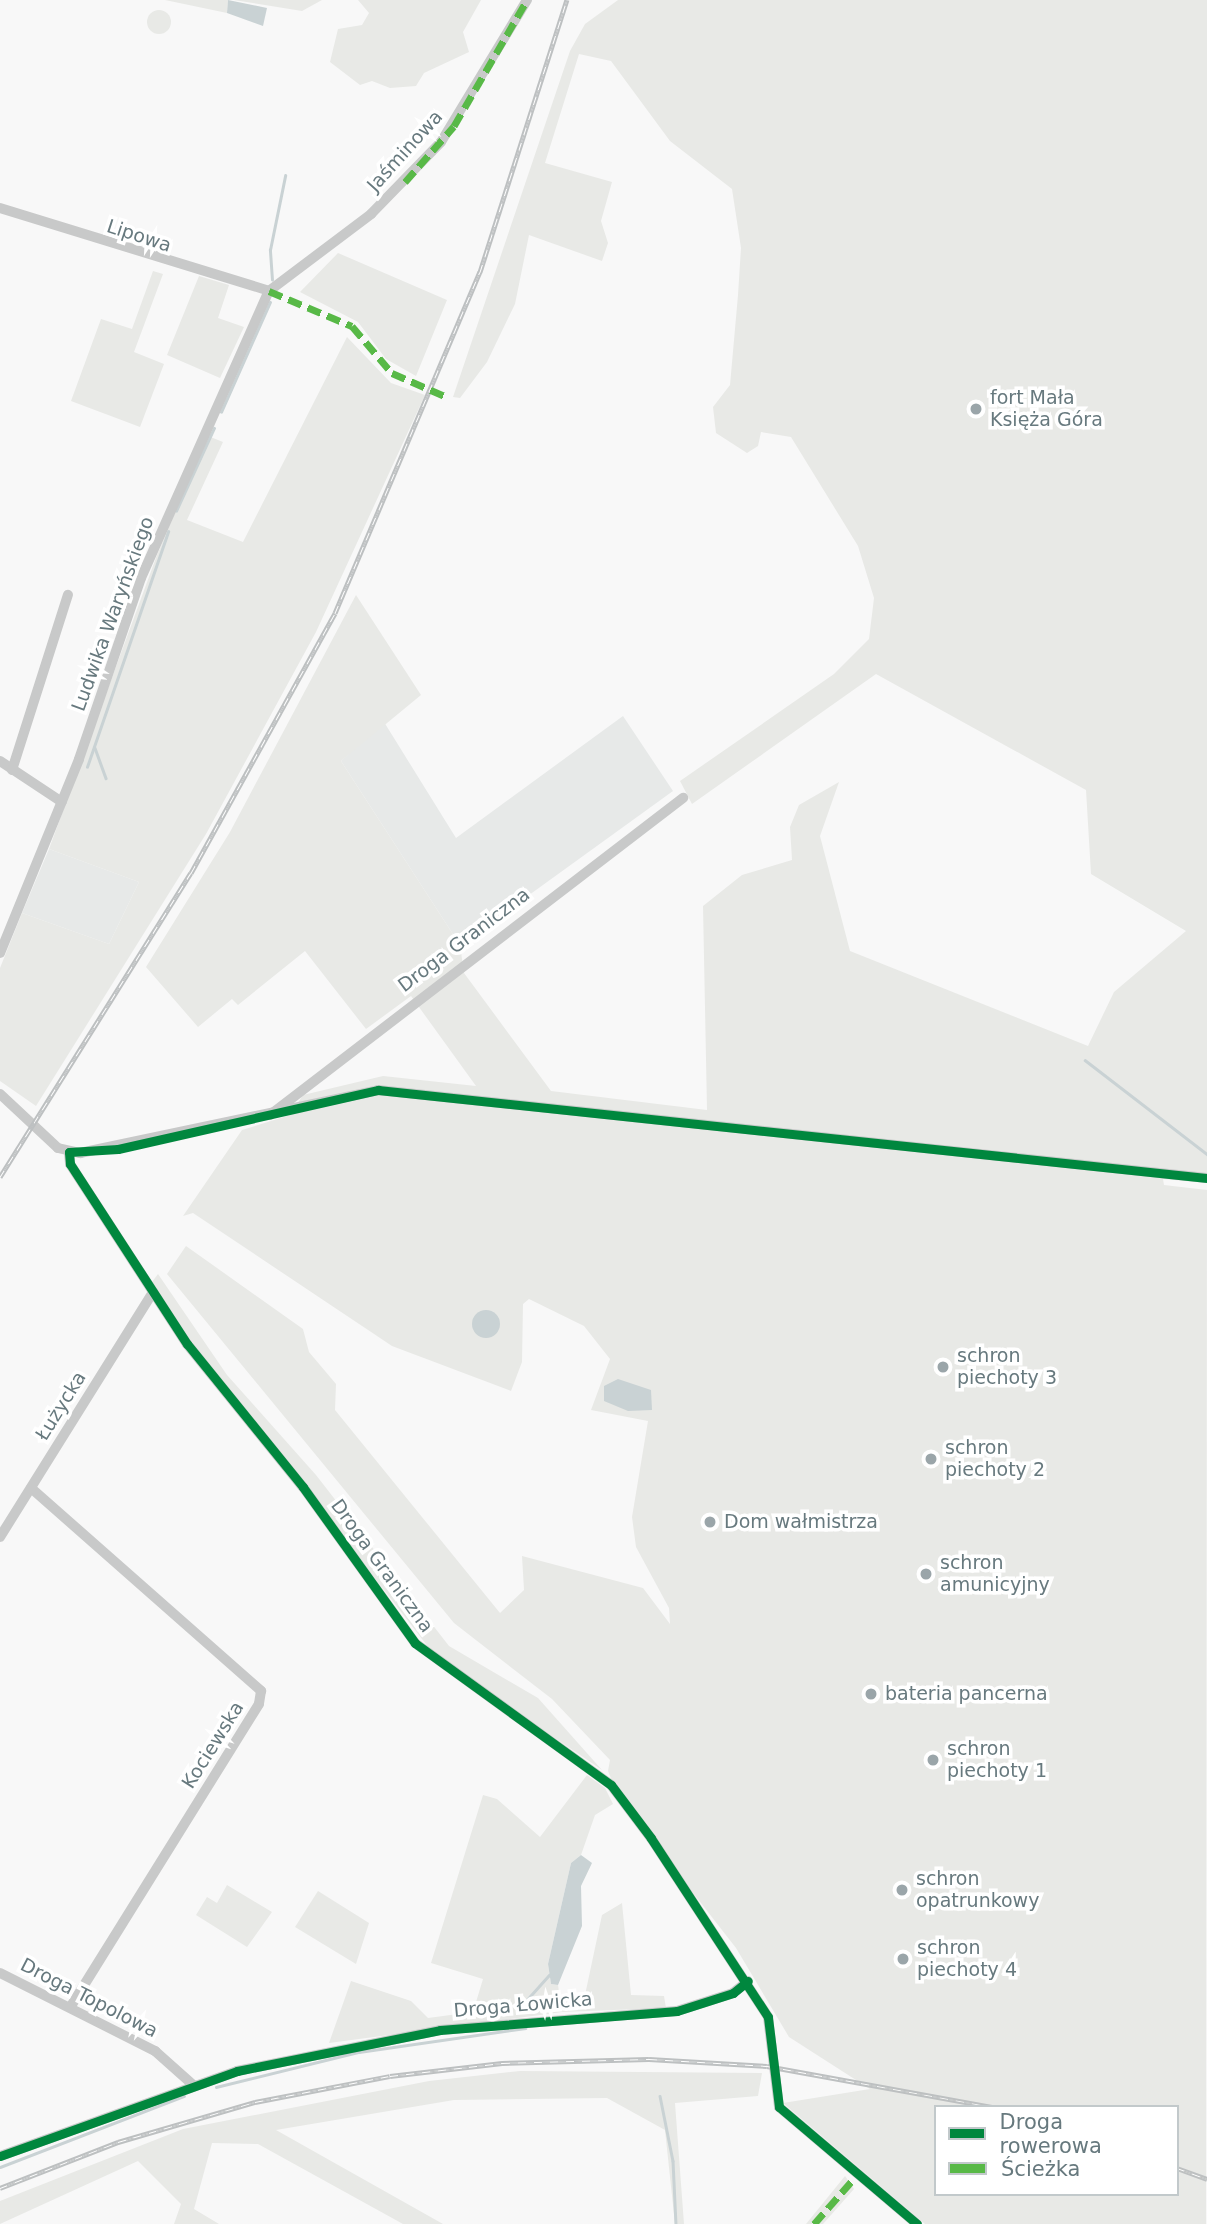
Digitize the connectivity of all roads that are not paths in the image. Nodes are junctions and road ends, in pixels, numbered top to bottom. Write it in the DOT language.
graph roads {
  1 [pos="527,0"];
  2 [pos="0,208"];
  3 [pos="269,291"];
  4 [pos="68,595"];
  5 [pos="0,761"];
  6 [pos="12,770"];
  7 [pos="683,798"];
  8 [pos="62,802"];
  9 [pos="0,953"];
  10 [pos="0,1094"];
  11 [pos="270,1115"];
  12 [pos="69,1152"];
  13 [pos="1207,1178"];
  14 [pos="153,1292"];
  15 [pos="31,1488"];
  16 [pos="0,1537"];
  17 [pos="0,1973"];
  18 [pos="748,1981"];
  19 [pos="71,2007"];
  20 [pos="192,2084"];
  21 [pos="0,2156"];
  22 [pos="917,2224"];
  1 -- 3 [label="street, Jaśminowa"];
  2 -- 3 [label="street, Lipowa"];
  3 -- 8 [label="street, Ludwika Waryńskiego"];
  4 -- 6 [label="street"];
  5 -- 6 [label="street"];
  6 -- 8 [label="street"];
  7 -- 11 [label="street, Droga Graniczna"];
  8 -- 9 [label="street, Ludwika Waryńskiego"];
  10 -- 12 [label="street, Droga Graniczna"];
  11 -- 12 [label="street"];
  11 -- 13 [label="street"];
  12 -- 14 [label="street, Droga Graniczna"];
  14 -- 15 [label="street, Łużycka"];
  14 -- 18 [label="street, Droga Graniczna"];
  15 -- 16 [label="street, Łużycka"];
  15 -- 19 [label="street, Kociewska"];
  17 -- 19 [label="street, Droga Topolowa"];
  18 -- 20 [label="street, Droga Łowicka"];
  18 -- 22 [label="street"];
  19 -- 20 [label="street, Droga Topolowa"];
  20 -- 21 [label="street, Droga Łowicka"];
}
